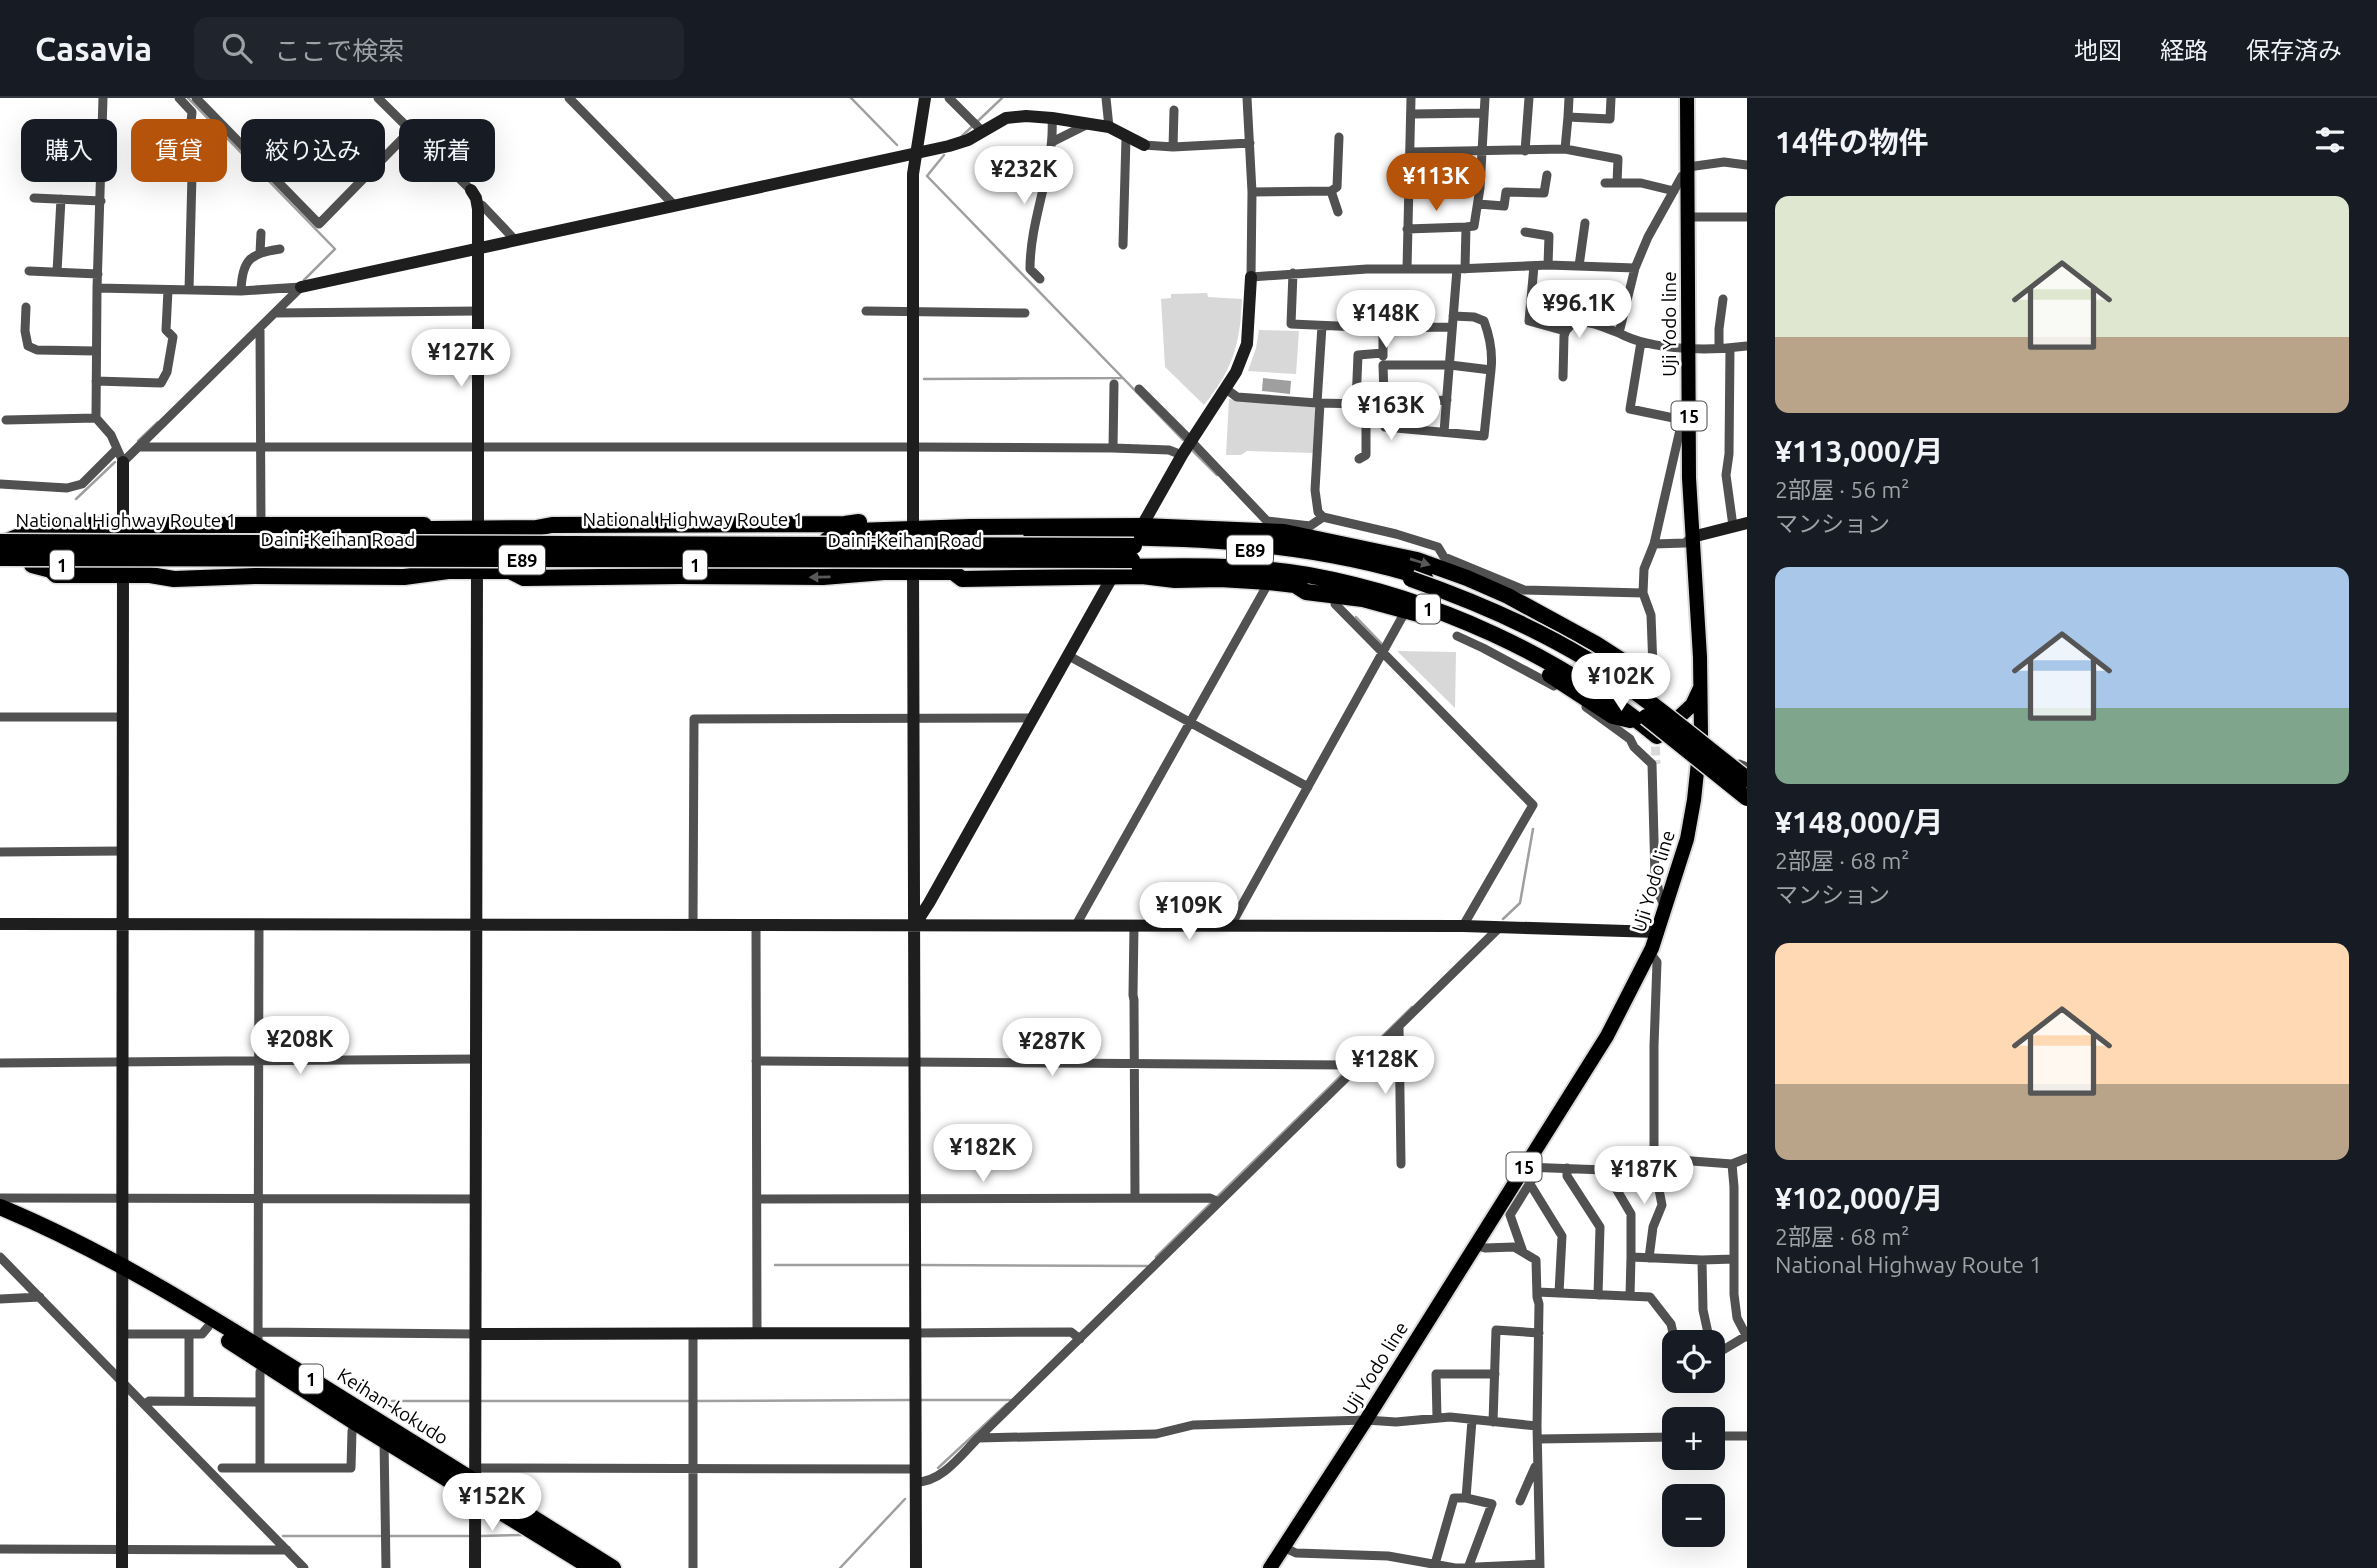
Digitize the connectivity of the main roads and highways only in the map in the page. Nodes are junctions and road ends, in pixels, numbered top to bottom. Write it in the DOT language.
graph roads {
  1 [pos="1687,98"];
  2 [pos="195,524"];
  3 [pos="970,527"];
  4 [pos="536,528"];
  5 [pos="1228,528"];
  6 [pos="433,529"];
  7 [pos="880,530"];
  8 [pos="123,532"];
  9 [pos="1138,532"];
  10 [pos="478,534"];
  11 [pos="914,535"];
  12 [pos="212,540"];
  13 [pos="405,540"];
  14 [pos="552,540"];
  15 [pos="827,540"];
  16 [pos="987,540"];
  17 [pos="2,541"];
  18 [pos="1246,544"];
  19 [pos="0,558"];
  20 [pos="838,563"];
  21 [pos="0,565"];
  22 [pos="222,565"];
  23 [pos="397,565"];
  24 [pos="1208,566"];
  25 [pos="477,567"];
  26 [pos="537,567"];
  27 [pos="913,567"];
  28 [pos="990,567"];
  29 [pos="510,570"];
  30 [pos="123,571"];
  31 [pos="953,572"];
  32 [pos="1114,573"];
  33 [pos="427,574"];
  34 [pos="162,575"];
  35 [pos="857,575"];
  36 [pos="1142,576"];
  37 [pos="1295,585"];
  38 [pos="1392,595"];
  39 [pos="1627,681"];
  40 [pos="1701,686"];
  41 [pos="1678,718"];
  42 [pos="1643,724"];
  43 [pos="1701,734"];
  44 [pos="1698,769"];
  45 [pos="1745,770"];
  46 [pos="1747,798"];
  47 [pos="1747,806"];
  48 [pos="0,1207"];
  49 [pos="0,1219"];
  50 [pos="123,1271"];
  51 [pos="476,1482"];
  52 [pos="592,1568"];
  53 [pos="613,1568"];
  54 [pos="1270,1568"];
  1 -- 40 [label="main road, Uji Yodo line / 15"];
  2 -- 6 [label="highway"];
  2 -- 8 [label="highway"];
  2 -- 12 [label="highway"];
  3 -- 9 [label="highway"];
  3 -- 11 [label="highway"];
  3 -- 16 [label="highway"];
  4 -- 7 [label="highway"];
  4 -- 10 [label="highway"];
  4 -- 14 [label="highway"];
  5 -- 9 [label="highway"];
  5 -- 18 [label="highway"];
  5 -- 39 [label="highway, one-way"];
  6 -- 10 [label="highway"];
  6 -- 13 [label="highway"];
  7 -- 11 [label="highway"];
  7 -- 15 [label="highway"];
  8 -- 12 [label="highway, National Highway Route 1 / 1"];
  8 -- 17 [label="highway"];
  9 -- 16 [label="highway, National Highway Route 1 / 1"];
  9 -- 18 [label="highway, National Highway Route 1 / 1"];
  10 -- 13 [label="highway, National Highway Route 1 / 1"];
  10 -- 14 [label="highway, National Highway Route 1 / 1"];
  11 -- 15 [label="highway, National Highway Route 1 / 1"];
  11 -- 16 [label="highway, National Highway Route 1 / 1"];
  12 -- 13 [label="highway, National Highway Route 1 / 1"];
  14 -- 15 [label="highway, National Highway Route 1 / 1"];
  17 -- 45 [label="highway, Daini-Keihan Road / E89, bridge"];
  18 -- 39 [label="highway, National Highway Route 1 / 1"];
  19 -- 46 [label="highway, Daini-Keihan Road / E89, bridge"];
  20 -- 26 [label="highway, 1"];
  20 -- 27 [label="highway, 1"];
  20 -- 35 [label="highway"];
  21 -- 30 [label="highway, 1"];
  22 -- 23 [label="highway, 1"];
  22 -- 30 [label="highway, 1"];
  22 -- 34 [label="highway"];
  23 -- 25 [label="highway, 1"];
  23 -- 33 [label="highway"];
  24 -- 32 [label="highway, 1"];
  24 -- 36 [label="highway"];
  24 -- 38 [label="highway, 1"];
  25 -- 26 [label="highway, 1"];
  25 -- 29 [label="highway"];
  25 -- 33 [label="highway"];
  26 -- 29 [label="highway"];
  27 -- 28 [label="highway, 1"];
  27 -- 31 [label="highway"];
  27 -- 35 [label="highway"];
  28 -- 31 [label="highway"];
  28 -- 32 [label="highway, 1"];
  35 -- 29 [label="highway, one-way"];
  30 -- 34 [label="highway"];
  31 -- 32 [label="highway"];
  32 -- 36 [label="highway"];
  33 -- 34 [label="highway"];
  36 -- 37 [label="highway"];
  37 -- 38 [label="highway"];
  37 -- 42 [label="highway"];
  38 -- 42 [label="highway, 1"];
  39 -- 41 [label="highway, National Highway Route 1 / 1"];
  40 -- 41 [label="main road"];
  40 -- 43 [label="main road, Uji Yodo line / 15"];
  41 -- 43 [label="highway, National Highway Route 1 / 1"];
  42 -- 44 [label="highway, 1"];
  43 -- 44 [label="main road, Uji Yodo line / 15"];
  43 -- 45 [label="highway, National Highway Route 1 / 1"];
  44 -- 47 [label="highway, 1"];
  44 -- 54 [label="main road, Uji Yodo line / 15"];
  48 -- 50 [label="highway, Keihan-kokudo / 1"];
  49 -- 50 [label="highway, Keihan-kokudo / 1"];
  50 -- 51 [label="highway, Keihan-kokudo / 1"];
  50 -- 51 [label="highway, Keihan-kokudo / 1"];
  51 -- 52 [label="highway, Keihan-kokudo / 1"];
  51 -- 53 [label="highway, Keihan-kokudo / 1"];
}
